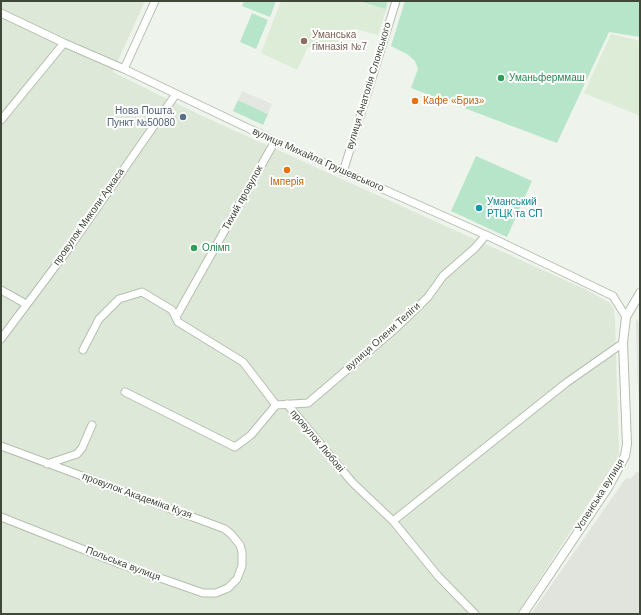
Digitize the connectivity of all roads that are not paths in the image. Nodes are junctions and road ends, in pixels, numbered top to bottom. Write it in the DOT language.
graph roads {
  1 [pos="155,1"];
  2 [pos="396,1"];
  3 [pos="1,13"];
  4 [pos="64,43"];
  5 [pos="124,69"];
  6 [pos="176,94"];
  7 [pos="1,120"];
  8 [pos="275,141"];
  9 [pos="343,172"];
  10 [pos="486,235"];
  11 [pos="1,290"];
  12 [pos="640,293"];
  13 [pos="26,304"];
  14 [pos="176,317"];
  15 [pos="626,317"];
  16 [pos="1,339"];
  17 [pos="623,343"];
  18 [pos="82,350"];
  19 [pos="125,392"];
  20 [pos="287,404"];
  21 [pos="276,405"];
  22 [pos="92,425"];
  23 [pos="1,446"];
  24 [pos="47,464"];
  25 [pos="1,517"];
  26 [pos="393,521"];
  27 [pos="240,573"];
  28 [pos="475,614"];
  29 [pos="523,614"];
  1 -- 5 [label="street"];
  2 -- 9 [label="street, вулиця Анатолія Слонського"];
  3 -- 4 [label="street, вулиця Михайла Грушевського"];
  4 -- 5 [label="street, вулиця Михайла Грушевського"];
  4 -- 7 [label="street"];
  5 -- 6 [label="street, вулиця Михайла Грушевського"];
  6 -- 8 [label="street, вулиця Михайла Грушевського"];
  6 -- 13 [label="street, провулок Миколи Аркаса"];
  8 -- 9 [label="street, вулиця Михайла Грушевського"];
  8 -- 14 [label="street, Тихий провулок"];
  9 -- 10 [label="street, вулиця Михайла Грушевського"];
  10 -- 15 [label="street, вулиця Михайла Грушевського"];
  10 -- 20 [label="street, вулиця Олени Теліги"];
  11 -- 13 [label="street"];
  12 -- 15 [label="street, Успенська вулиця"];
  13 -- 16 [label="street, провулок Миколи Аркаса"];
  14 -- 18 [label="street"];
  14 -- 21 [label="street"];
  15 -- 17 [label="street, Успенська вулиця"];
  17 -- 26 [label="street"];
  17 -- 29 [label="street, Успенська вулиця"];
  19 -- 21 [label="street"];
  20 -- 21 [label="street, провулок Любові"];
  20 -- 26 [label="street, провулок Любові"];
  22 -- 24 [label="street"];
  23 -- 24 [label="street, провулок Академіка Кузя"];
  24 -- 27 [label="street, провулок Академіка Кузя"];
  25 -- 27 [label="street, Польська вулиця"];
  26 -- 28 [label="street, провулок Любові"];
}
